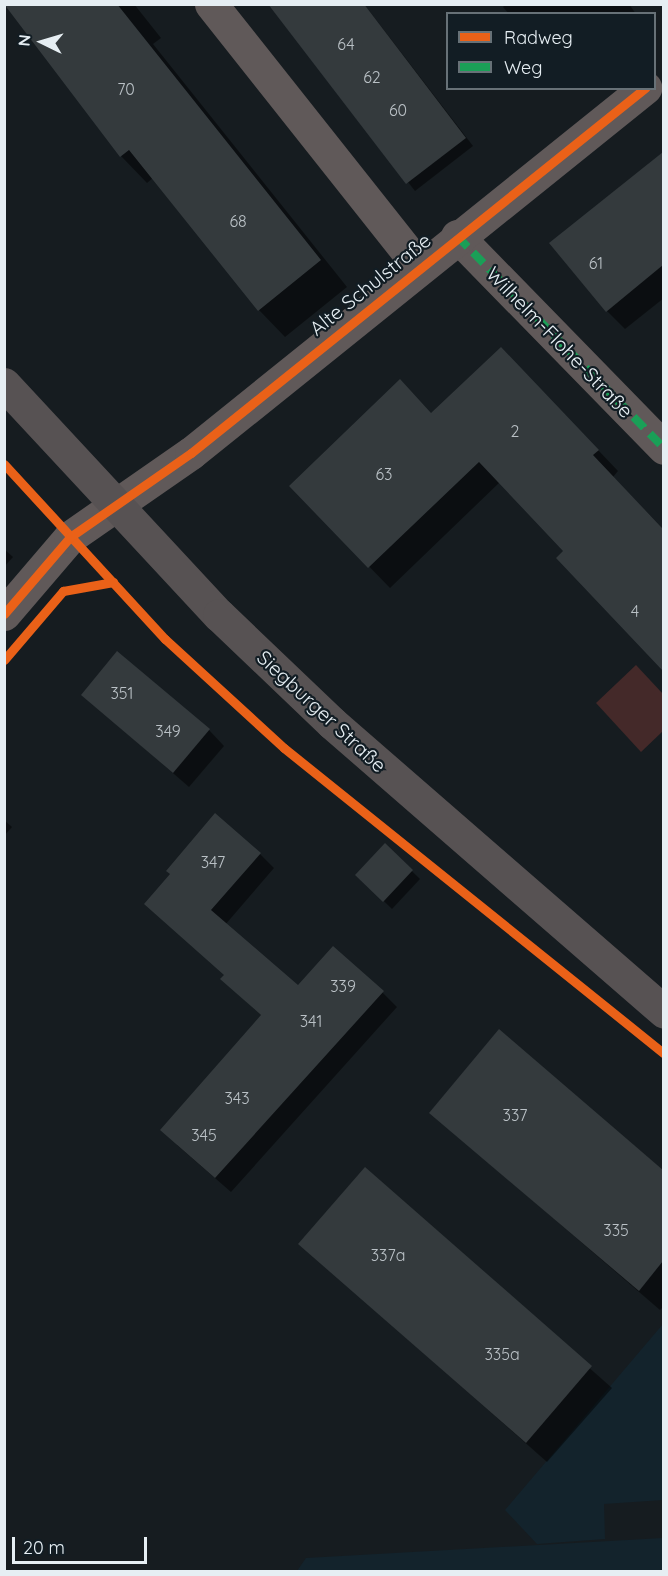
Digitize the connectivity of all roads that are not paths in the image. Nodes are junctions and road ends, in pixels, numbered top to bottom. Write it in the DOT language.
graph roads {
  1 [pos="211,4"];
  2 [pos="642,90"];
  3 [pos="457,236"];
  4 [pos="419,266"];
  5 [pos="4,384"];
  6 [pos="663,448"];
  7 [pos="116,504"];
  8 [pos="4,614"];
  9 [pos="663,1012"];
  1 -- 4 [label="street, Alte Schulstraße"];
  2 -- 3 [label="street, Alte Schulstraße"];
  3 -- 4 [label="street, Alte Schulstraße"];
  3 -- 6 [label="street, Wilhelm-Flohe-Straße"];
  4 -- 7 [label="street, Alte Schulstraße"];
  5 -- 7 [label="main road, Siegburger Straße"];
  7 -- 8 [label="street, Alte Schulstraße"];
  7 -- 9 [label="main road, Siegburger Straße"];
}
